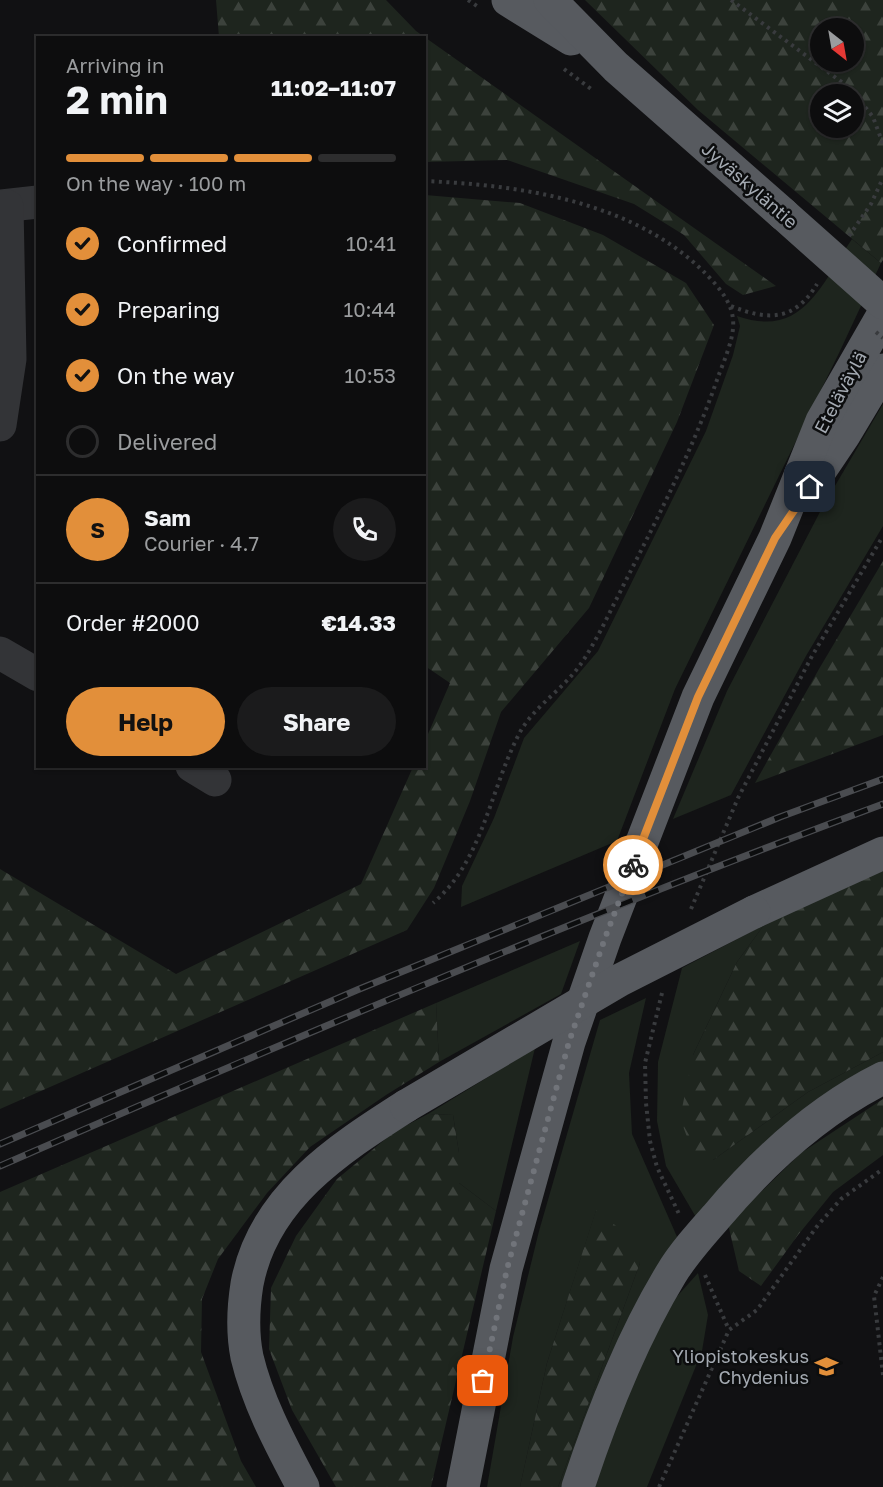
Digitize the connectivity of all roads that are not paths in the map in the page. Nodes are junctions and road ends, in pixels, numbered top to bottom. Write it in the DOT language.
graph roads {
  1 [pos="550,0"];
  2 [pos="497,7"];
  3 [pos="616,67"];
  4 [pos="15,205"];
  5 [pos="883,303"];
  6 [pos="883,315"];
  7 [pos="883,370"];
  8 [pos="0,424"];
  9 [pos="775,538"];
  10 [pos="0,653"];
  11 [pos="36,674"];
  12 [pos="883,853"];
  13 [pos="883,1078"];
  14 [pos="303,1487"];
  15 [pos="463,1487"];
  16 [pos="578,1487"];
  1 -- 3 [label="highway, Jyväskyläntie"];
  2 -- 3 [label="highway, Jyväskyläntie"];
  3 -- 5 [label="highway, Jyväskyläntie, bridge"];
  4 -- 8 [label="street"];
  6 -- 9 [label="highway, Eteläväylä"];
  7 -- 9 [label="highway, Eteläväylä"];
  9 -- 15 [label="highway, Eteläväylä"];
  10 -- 11 [label="street"];
  12 -- 14 [label="highway, bridge"];
  13 -- 16 [label="highway"];
}
